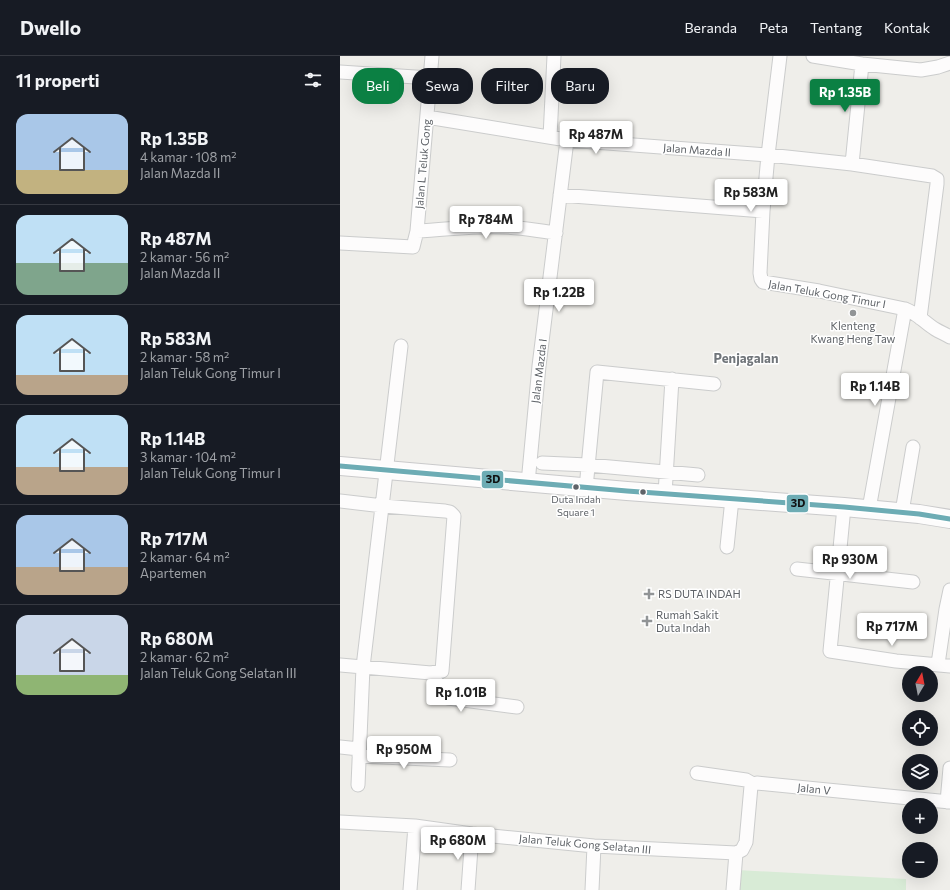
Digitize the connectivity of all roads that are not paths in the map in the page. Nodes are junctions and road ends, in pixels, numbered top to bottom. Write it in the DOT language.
graph roads {
  1 [pos="432,56"];
  2 [pos="554,56"];
  3 [pos="780,56"];
  4 [pos="813,56"];
  5 [pos="950,63"];
  6 [pos="862,64"];
  7 [pos="431,68"];
  8 [pos="340,72"];
  9 [pos="412,77"];
  10 [pos="428,104"];
  11 [pos="427,117"];
  12 [pos="550,137"];
  13 [pos="567,140"];
  14 [pos="768,155"];
  15 [pos="852,164"];
  16 [pos="560,195"];
  17 [pos="763,211"];
  18 [pos="417,231"];
  19 [pos="556,233"];
  20 [pos="340,243"];
  21 [pos="905,309"];
  22 [pos="920,318"];
  23 [pos="950,337"];
  24 [pos="401,346"];
  25 [pos="672,379"];
  26 [pos="714,384"];
  27 [pos="913,447"];
  28 [pos="542,463"];
  29 [pos="588,465"];
  30 [pos="340,466"];
  31 [pos="387,470"];
  32 [pos="666,472"];
  33 [pos="698,475"];
  34 [pos="528,483"];
  35 [pos="586,488"];
  36 [pos="665,494"];
  37 [pos="732,499"];
  38 [pos="340,501"];
  39 [pos="383,506"];
  40 [pos="844,507"];
  41 [pos="869,509"];
  42 [pos="902,512"];
  43 [pos="950,519"];
  44 [pos="727,547"];
  45 [pos="797,569"];
  46 [pos="838,574"];
  47 [pos="912,582"];
  48 [pos="950,590"];
  49 [pos="340,665"];
  50 [pos="944,665"];
  51 [pos="364,667"];
  52 [pos="431,673"];
  53 [pos="517,707"];
  54 [pos="340,747"];
  55 [pos="359,752"];
  56 [pos="450,760"];
  57 [pos="950,768"];
  58 [pos="697,773"];
  59 [pos="358,784"];
  60 [pos="753,784"];
  61 [pos="949,802"];
  62 [pos="340,822"];
  63 [pos="415,826"];
  64 [pos="472,834"];
  65 [pos="594,846"];
  66 [pos="736,854"];
  67 [pos="410,890"];
  68 [pos="468,890"];
  69 [pos="592,890"];
  70 [pos="733,890"];
  1 -- 7 [label="street, Jalan L Teluk Gong"];
  2 -- 12 [label="street"];
  3 -- 14 [label="street, Jalan Teluk Gong Timur I"];
  4 -- 6 [label="street"];
  5 -- 6 [label="street"];
  6 -- 15 [label="street"];
  8 -- 9 [label="street"];
  10 -- 11 [label="street, Jalan L Teluk Gong"];
  11 -- 12 [label="street, Jalan Mazda II"];
  11 -- 18 [label="street, Jalan L Teluk Gong"];
  12 -- 13 [label="street, Jalan Mazda II"];
  13 -- 14 [label="street, Jalan Mazda II"];
  13 -- 16 [label="street, Jalan Mazda I"];
  14 -- 15 [label="street, Jalan Mazda II"];
  14 -- 17 [label="street, Jalan Teluk Gong Timur I"];
  15 -- 22 [label="street, Jalan Mazda II"];
  16 -- 17 [label="street"];
  16 -- 19 [label="street, Jalan Mazda I"];
  17 -- 21 [label="street, Jalan Teluk Gong Timur I"];
  18 -- 19 [label="street"];
  18 -- 20 [label="street, Jalan L Teluk Gong"];
  19 -- 34 [label="street, Jalan Mazda I"];
  21 -- 22 [label="street, Jalan Teluk Gong Timur I"];
  21 -- 41 [label="street"];
  22 -- 23 [label="street, Jalan Teluk Gong Timur I"];
  24 -- 31 [label="street"];
  25 -- 26 [label="street"];
  25 -- 29 [label="street"];
  25 -- 32 [label="street"];
  27 -- 42 [label="street"];
  28 -- 29 [label="street"];
  29 -- 32 [label="street"];
  29 -- 35 [label="street"];
  30 -- 31 [label="main road"];
  31 -- 34 [label="main road"];
  31 -- 39 [label="street"];
  32 -- 33 [label="street"];
  32 -- 36 [label="street"];
  34 -- 35 [label="main road"];
  35 -- 36 [label="main road"];
  36 -- 37 [label="main road"];
  37 -- 40 [label="main road"];
  37 -- 44 [label="street"];
  38 -- 39 [label="street"];
  39 -- 51 [label="street"];
  39 -- 52 [label="street"];
  40 -- 41 [label="main road"];
  40 -- 46 [label="street"];
  41 -- 42 [label="main road"];
  42 -- 43 [label="main road"];
  45 -- 46 [label="street"];
  46 -- 47 [label="street"];
  46 -- 50 [label="street"];
  48 -- 50 [label="street"];
  49 -- 51 [label="street"];
  51 -- 52 [label="street"];
  51 -- 55 [label="street"];
  52 -- 53 [label="street"];
  54 -- 55 [label="street"];
  55 -- 56 [label="street"];
  55 -- 59 [label="street"];
  57 -- 61 [label="street"];
  58 -- 60 [label="street, Jalan V"];
  60 -- 61 [label="street, Jalan V"];
  60 -- 66 [label="street"];
  62 -- 63 [label="street, Jalan Teluk Gong Selatan III"];
  63 -- 64 [label="street, Jalan Teluk Gong Selatan III"];
  63 -- 67 [label="street"];
  64 -- 65 [label="street, Jalan Teluk Gong Selatan III"];
  64 -- 68 [label="street"];
  65 -- 66 [label="street, Jalan Teluk Gong Selatan III"];
  65 -- 69 [label="street"];
  66 -- 70 [label="street"];
}
